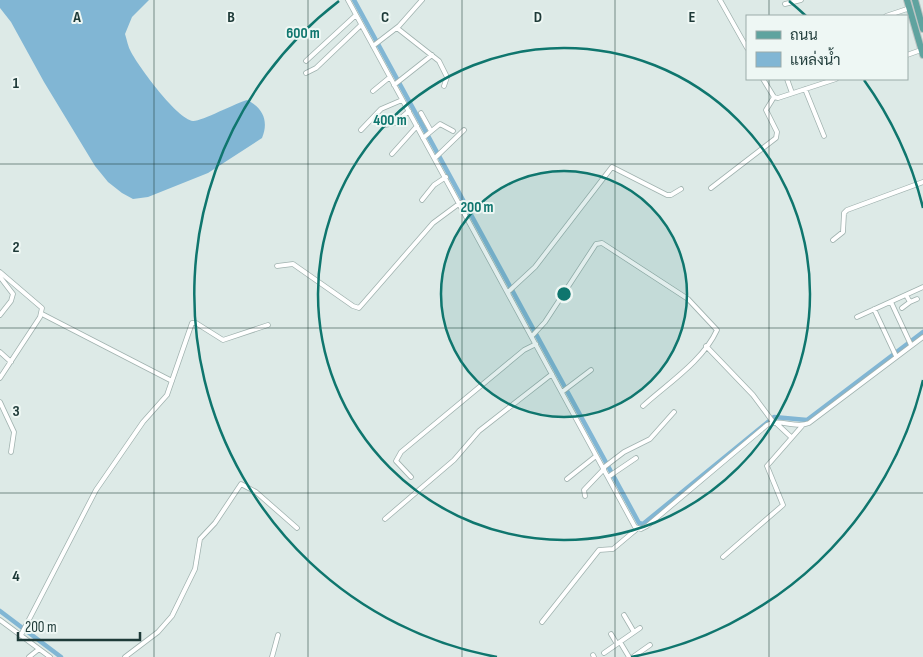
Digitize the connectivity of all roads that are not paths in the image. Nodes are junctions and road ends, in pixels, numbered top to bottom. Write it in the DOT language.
graph roads {
  1 [pos="348,0"];
  2 [pos="422,0"];
  3 [pos="720,0"];
  4 [pos="801,0"];
  5 [pos="907,0"];
  6 [pos="915,0"];
  7 [pos="785,4"];
  8 [pos="910,8"];
  9 [pos="356,15"];
  10 [pos="889,15"];
  11 [pos="361,25"];
  12 [pos="915,25"];
  13 [pos="397,28"];
  14 [pos="908,28"];
  15 [pos="923,29"];
  16 [pos="376,45"];
  17 [pos="746,46"];
  18 [pos="922,53"];
  19 [pos="432,55"];
  20 [pos="908,55"];
  21 [pos="306,61"];
  22 [pos="306,73"];
  23 [pos="390,77"];
  24 [pos="764,80"];
  25 [pos="787,80"];
  26 [pos="833,80"];
  27 [pos="397,83"];
  28 [pos="444,86"];
  29 [pos="805,89"];
  30 [pos="373,91"];
  31 [pos="792,93"];
  32 [pos="774,97"];
  33 [pos="402,100"];
  34 [pos="408,111"];
  35 [pos="421,113"];
  36 [pos="385,124"];
  37 [pos="417,126"];
  38 [pos="361,130"];
  39 [pos="464,130"];
  40 [pos="431,131"];
  41 [pos="453,131"];
  42 [pos="824,136"];
  43 [pos="423,138"];
  44 [pos="392,154"];
  45 [pos="435,158"];
  46 [pos="446,177"];
  47 [pos="923,182"];
  48 [pos="711,188"];
  49 [pos="681,189"];
  50 [pos="422,200"];
  51 [pos="460,203"];
  52 [pos="834,240"];
  53 [pos="277,266"];
  54 [pos="0,272"];
  55 [pos="0,277"];
  56 [pos="923,287"];
  57 [pos="510,291"];
  58 [pos="906,295"];
  59 [pos="917,299"];
  60 [pos="890,302"];
  61 [pos="910,302"];
  62 [pos="902,308"];
  63 [pos="874,309"];
  64 [pos="42,314"];
  65 [pos="0,315"];
  66 [pos="856,317"];
  67 [pos="268,325"];
  68 [pos="535,334"];
  69 [pos="923,336"];
  70 [pos="909,342"];
  71 [pos="536,344"];
  72 [pos="706,346"];
  73 [pos="0,352"];
  74 [pos="894,354"];
  75 [pos="11,362"];
  76 [pos="591,370"];
  77 [pos="552,374"];
  78 [pos="0,378"];
  79 [pos="172,381"];
  80 [pos="563,391"];
  81 [pos="0,402"];
  82 [pos="642,406"];
  83 [pos="674,412"];
  84 [pos="772,420"];
  85 [pos="802,426"];
  86 [pos="791,437"];
  87 [pos="12,452"];
  88 [pos="596,456"];
  89 [pos="636,458"];
  90 [pos="605,467"];
  91 [pos="411,477"];
  92 [pos="608,477"];
  93 [pos="567,479"];
  94 [pos="585,496"];
  95 [pos="385,519"];
  96 [pos="297,528"];
  97 [pos="638,528"];
  98 [pos="723,557"];
  99 [pos="624,615"];
  100 [pos="0,620"];
  101 [pos="542,622"];
  102 [pos="640,628"];
  103 [pos="634,632"];
  104 [pos="22,634"];
  105 [pos="611,634"];
  106 [pos="278,635"];
  107 [pos="618,643"];
  108 [pos="650,645"];
  109 [pos="39,649"];
  110 [pos="604,653"];
  111 [pos="29,657"];
  112 [pos="50,657"];
  113 [pos="125,657"];
  114 [pos="272,657"];
  115 [pos="629,657"];
  116 [pos="633,657"];
  1 -- 9 [label="street"];
  2 -- 13 [label="street"];
  3 -- 17 [label="street"];
  4 -- 7 [label="street"];
  5 -- 8 [label="main road"];
  6 -- 15 [label="main road"];
  8 -- 10 [label="street"];
  8 -- 12 [label="main road"];
  9 -- 11 [label="street"];
  9 -- 21 [label="street"];
  11 -- 16 [label="street"];
  11 -- 22 [label="street"];
  12 -- 14 [label="street"];
  12 -- 18 [label="main road"];
  13 -- 16 [label="street"];
  13 -- 19 [label="street"];
  16 -- 23 [label="street"];
  18 -- 20 [label="street"];
  19 -- 27 [label="street"];
  19 -- 28 [label="street"];
  23 -- 27 [label="street"];
  23 -- 30 [label="street"];
  24 -- 32 [label="street"];
  25 -- 31 [label="street"];
  26 -- 29 [label="street"];
  27 -- 33 [label="street"];
  29 -- 31 [label="street"];
  29 -- 42 [label="street"];
  31 -- 32 [label="street"];
  32 -- 48 [label="street"];
  33 -- 34 [label="street"];
  33 -- 38 [label="street"];
  34 -- 36 [label="street"];
  34 -- 37 [label="street"];
  35 -- 40 [label="street"];
  37 -- 43 [label="street"];
  37 -- 44 [label="street"];
  39 -- 45 [label="street"];
  40 -- 41 [label="street"];
  40 -- 43 [label="street"];
  43 -- 45 [label="street"];
  45 -- 46 [label="street"];
  46 -- 50 [label="street"];
  46 -- 51 [label="street"];
  47 -- 52 [label="street"];
  49 -- 57 [label="street"];
  51 -- 53 [label="street"];
  51 -- 57 [label="street"];
  54 -- 64 [label="street"];
  55 -- 65 [label="street"];
  56 -- 58 [label="street"];
  57 -- 68 [label="street"];
  58 -- 60 [label="street"];
  58 -- 61 [label="street"];
  59 -- 61 [label="street"];
  60 -- 63 [label="street"];
  60 -- 70 [label="street"];
  61 -- 62 [label="street"];
  63 -- 66 [label="street"];
  63 -- 74 [label="street"];
  64 -- 75 [label="street"];
  64 -- 79 [label="street"];
  67 -- 79 [label="street"];
  68 -- 71 [label="street"];
  68 -- 72 [label="street"];
  69 -- 70 [label="street"];
  70 -- 74 [label="street"];
  71 -- 77 [label="street"];
  71 -- 91 [label="street"];
  72 -- 82 [label="street"];
  72 -- 84 [label="street"];
  73 -- 75 [label="street"];
  74 -- 85 [label="street"];
  75 -- 78 [label="street"];
  76 -- 80 [label="street"];
  77 -- 80 [label="street"];
  77 -- 95 [label="street"];
  79 -- 104 [label="street"];
  80 -- 88 [label="street"];
  81 -- 87 [label="street"];
  83 -- 90 [label="street"];
  84 -- 85 [label="street"];
  84 -- 86 [label="street"];
  84 -- 97 [label="street"];
  85 -- 86 [label="street"];
  86 -- 98 [label="street"];
  88 -- 90 [label="street"];
  88 -- 93 [label="street"];
  89 -- 92 [label="street"];
  90 -- 92 [label="street"];
  90 -- 94 [label="street"];
  92 -- 97 [label="street"];
  96 -- 113 [label="street"];
  97 -- 101 [label="street"];
  99 -- 103 [label="street"];
  100 -- 104 [label="street"];
  102 -- 103 [label="street"];
  103 -- 107 [label="street"];
  104 -- 109 [label="street"];
  105 -- 107 [label="street"];
  106 -- 114 [label="street"];
  107 -- 110 [label="street"];
  107 -- 115 [label="street"];
  108 -- 116 [label="street"];
  109 -- 111 [label="street"];
  109 -- 112 [label="street"];
}
